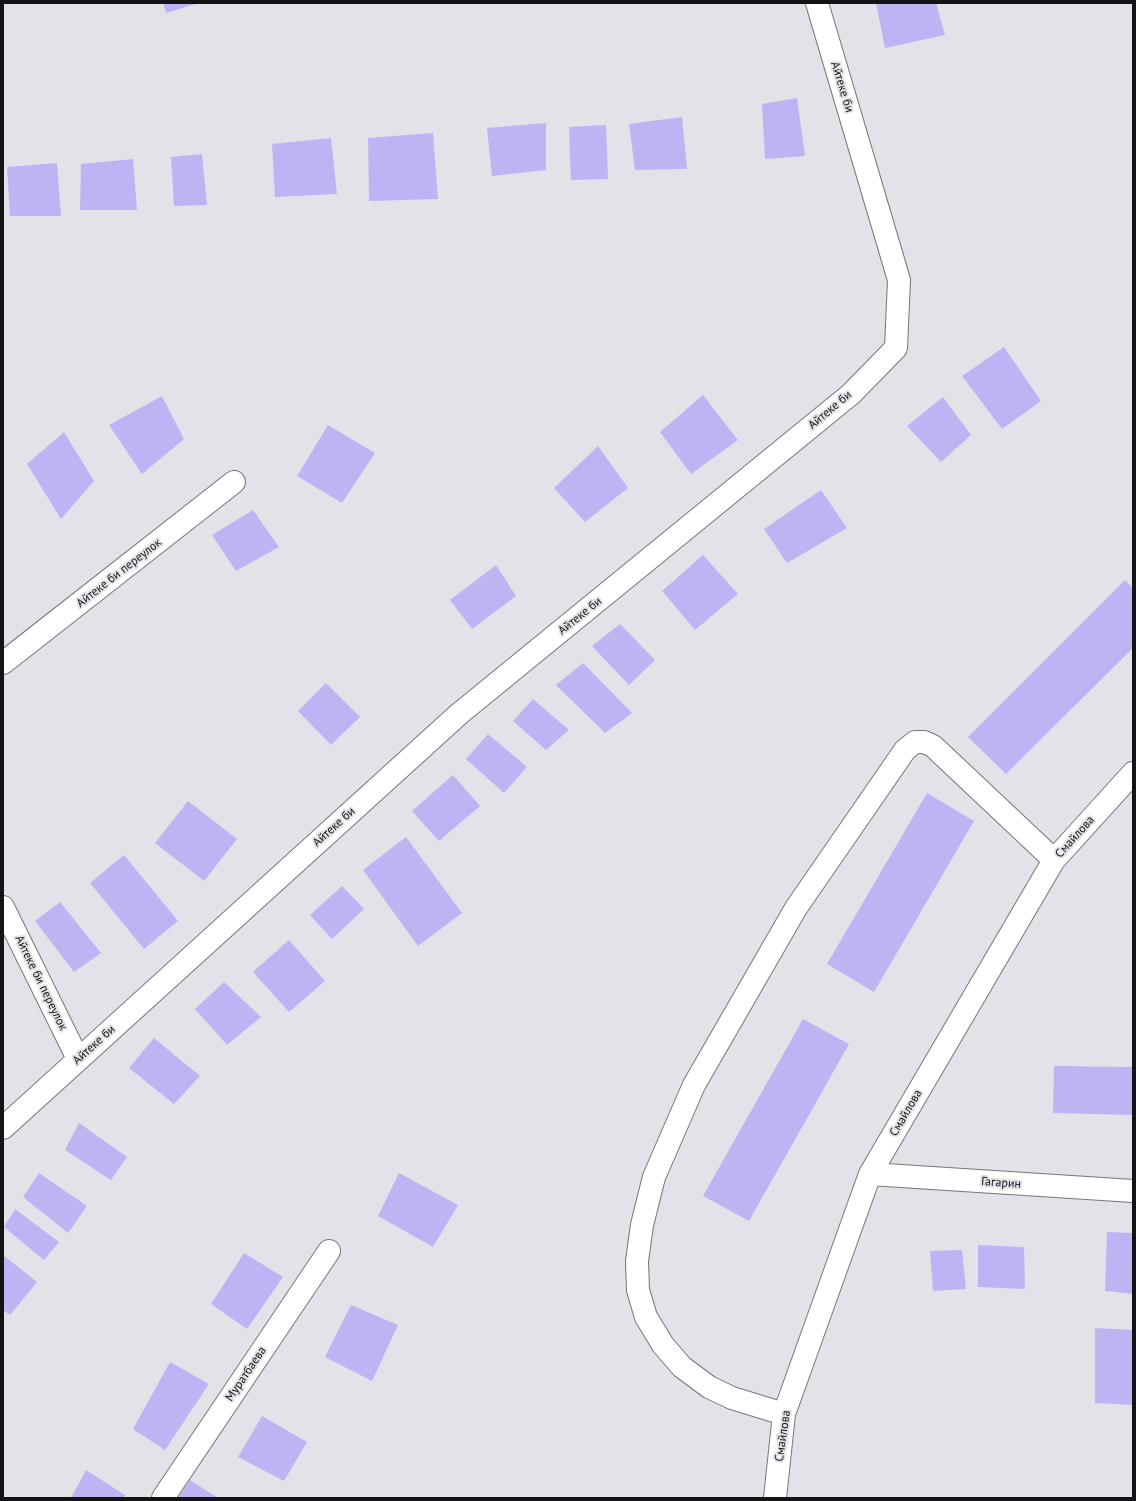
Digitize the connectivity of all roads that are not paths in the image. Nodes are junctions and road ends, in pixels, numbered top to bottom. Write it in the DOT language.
graph roads {
  1 [pos="817,3"];
  2 [pos="234,482"];
  3 [pos="3,663"];
  4 [pos="1133,773"];
  5 [pos="1054,860"];
  6 [pos="3,907"];
  7 [pos="78,1059"];
  8 [pos="3,1128"];
  9 [pos="870,1174"];
  10 [pos="1133,1192"];
  11 [pos="329,1251"];
  12 [pos="784,1414"];
  13 [pos="163,1498"];
  14 [pos="775,1498"];
  1 -- 7 [label="street, Айтеке би"];
  2 -- 3 [label="street, Айтеке би переулок"];
  4 -- 5 [label="street, Смайлова"];
  5 -- 9 [label="street, Смайлова"];
  5 -- 12 [label="street"];
  6 -- 7 [label="street, Айтеке би переулок"];
  7 -- 8 [label="street, Айтеке би"];
  9 -- 10 [label="street, Гагарин"];
  9 -- 12 [label="street, Смайлова"];
  11 -- 13 [label="street, Муратбаева"];
  12 -- 14 [label="street, Смайлова"];
}
